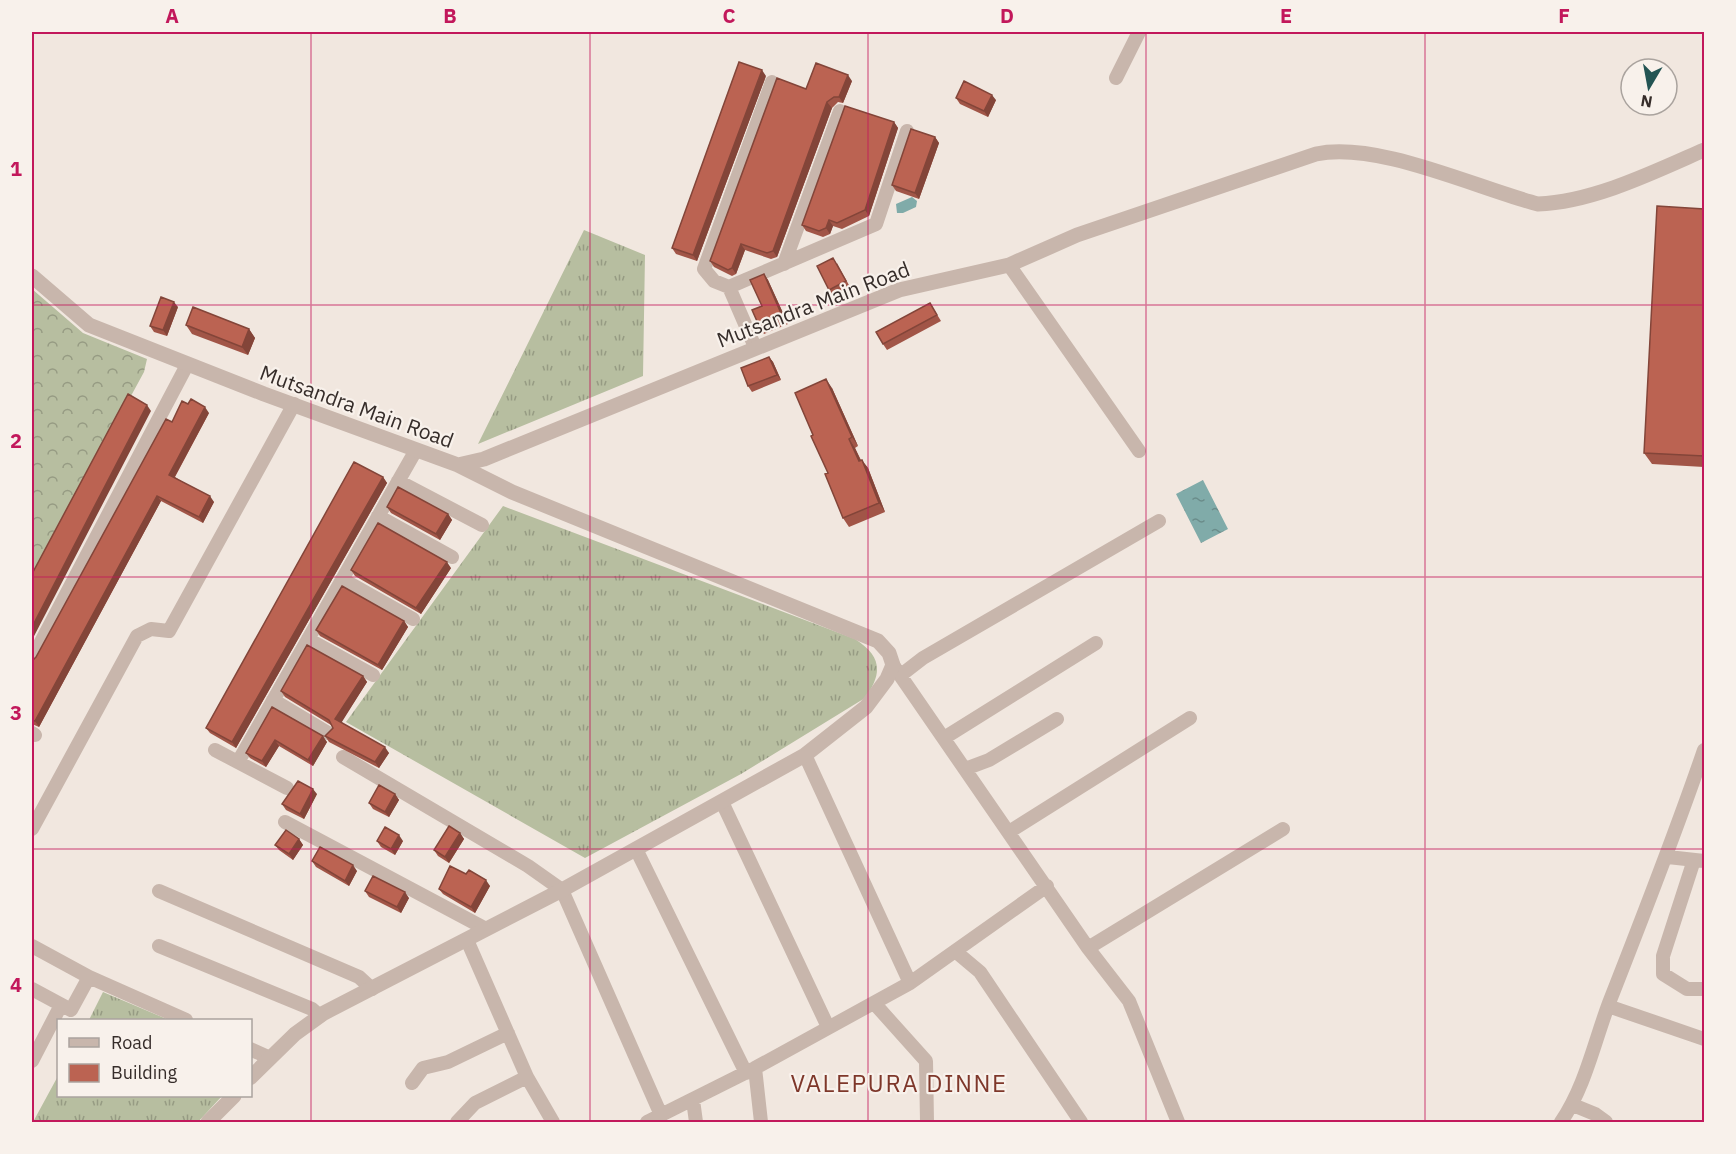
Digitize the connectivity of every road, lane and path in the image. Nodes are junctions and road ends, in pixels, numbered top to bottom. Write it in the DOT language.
graph roads {
  1 [pos="1139,32"];
  2 [pos="1116,78"];
  3 [pos="772,82"];
  4 [pos="840,111"];
  5 [pos="907,131"];
  6 [pos="1704,150"];
  7 [pos="784,264"];
  8 [pos="1009,265"];
  9 [pos="32,276"];
  10 [pos="729,287"];
  11 [pos="755,347"];
  12 [pos="187,365"];
  13 [pos="294,404"];
  14 [pos="416,450"];
  15 [pos="1139,451"];
  16 [pos="458,465"];
  17 [pos="398,481"];
  18 [pos="378,516"];
  19 [pos="1159,520"];
  20 [pos="482,525"];
  21 [pos="452,557"];
  22 [pos="342,579"];
  23 [pos="413,619"];
  24 [pos="308,639"];
  25 [pos="1096,643"];
  26 [pos="32,659"];
  27 [pos="897,670"];
  28 [pos="373,675"];
  29 [pos="273,700"];
  30 [pos="1190,718"];
  31 [pos="1057,719"];
  32 [pos="328,733"];
  33 [pos="944,738"];
  34 [pos="215,750"];
  35 [pos="1704,750"];
  36 [pos="805,755"];
  37 [pos="343,757"];
  38 [pos="238,762"];
  39 [pos="965,770"];
  40 [pos="287,788"];
  41 [pos="722,802"];
  42 [pos="285,822"];
  43 [pos="32,829"];
  44 [pos="1283,829"];
  45 [pos="1009,832"];
  46 [pos="636,849"];
  47 [pos="1668,857"];
  48 [pos="1699,861"];
  49 [pos="1047,886"];
  50 [pos="562,890"];
  51 [pos="159,891"];
  52 [pos="486,929"];
  53 [pos="467,940"];
  54 [pos="32,946"];
  55 [pos="159,946"];
  56 [pos="1088,948"];
  57 [pos="955,951"];
  58 [pos="89,977"];
  59 [pos="910,983"];
  60 [pos="32,989"];
  61 [pos="372,989"];
  62 [pos="1704,989"];
  63 [pos="874,1003"];
  64 [pos="61,1005"];
  65 [pos="1608,1005"];
  66 [pos="320,1016"];
  67 [pos="184,1019"];
  68 [pos="828,1027"];
  69 [pos="508,1033"];
  70 [pos="1704,1039"];
  71 [pos="252,1050"];
  72 [pos="270,1058"];
  73 [pos="32,1061"];
  74 [pos="750,1070"];
  75 [pos="252,1076"];
  76 [pos="527,1077"];
  77 [pos="412,1083"];
  78 [pos="232,1097"];
  79 [pos="693,1100"];
  80 [pos="1573,1105"];
  81 [pos="661,1115"];
  82 [pos="208,1122"];
  83 [pos="457,1122"];
  84 [pos="553,1122"];
  85 [pos="647,1122"];
  86 [pos="696,1122"];
  87 [pos="761,1122"];
  88 [pos="927,1122"];
  89 [pos="1081,1122"];
  90 [pos="1178,1122"];
  91 [pos="1562,1122"];
  92 [pos="1606,1122"];
  1 -- 2 [label="street"];
  3 -- 10 [label="street"];
  4 -- 7 [label="street"];
  5 -- 7 [label="street"];
  6 -- 8 [label="street, Mutsandra Main Road"];
  7 -- 10 [label="street"];
  8 -- 11 [label="street, Mutsandra Main Road"];
  8 -- 15 [label="street"];
  9 -- 12 [label="street, Mutsandra Main Road"];
  10 -- 11 [label="street"];
  11 -- 16 [label="street, Mutsandra Main Road"];
  12 -- 13 [label="street, Mutsandra Main Road"];
  12 -- 26 [label="street"];
  13 -- 14 [label="street, Mutsandra Main Road"];
  13 -- 43 [label="street"];
  14 -- 16 [label="street, Mutsandra Main Road"];
  14 -- 17 [label="street"];
  16 -- 27 [label="street"];
  17 -- 18 [label="street"];
  17 -- 20 [label="street"];
  18 -- 21 [label="street"];
  18 -- 22 [label="street"];
  19 -- 27 [label="street"];
  22 -- 23 [label="street"];
  22 -- 24 [label="street"];
  24 -- 28 [label="street"];
  24 -- 29 [label="street"];
  25 -- 33 [label="street"];
  27 -- 33 [label="street"];
  27 -- 36 [label="street"];
  29 -- 32 [label="street"];
  29 -- 38 [label="street"];
  30 -- 45 [label="street"];
  31 -- 39 [label="street"];
  33 -- 39 [label="street"];
  34 -- 38 [label="street"];
  35 -- 47 [label="street"];
  36 -- 41 [label="street"];
  36 -- 59 [label="street"];
  37 -- 50 [label="street"];
  38 -- 40 [label="street"];
  39 -- 45 [label="street"];
  41 -- 46 [label="street"];
  41 -- 68 [label="street"];
  42 -- 52 [label="street"];
  44 -- 56 [label="street"];
  45 -- 49 [label="street"];
  46 -- 50 [label="street"];
  46 -- 74 [label="street"];
  47 -- 48 [label="street"];
  47 -- 65 [label="street"];
  48 -- 62 [label="street"];
  49 -- 56 [label="street"];
  49 -- 57 [label="street"];
  50 -- 52 [label="street"];
  50 -- 81 [label="street"];
  51 -- 61 [label="street"];
  52 -- 53 [label="street"];
  53 -- 61 [label="street"];
  53 -- 69 [label="street"];
  54 -- 58 [label="street"];
  55 -- 66 [label="street"];
  56 -- 90 [label="street"];
  57 -- 59 [label="street"];
  57 -- 89 [label="street"];
  58 -- 64 [label="street"];
  58 -- 67 [label="street"];
  59 -- 63 [label="street"];
  60 -- 64 [label="street"];
  61 -- 66 [label="street"];
  63 -- 68 [label="street"];
  63 -- 88 [label="street"];
  64 -- 73 [label="street"];
  65 -- 70 [label="street"];
  65 -- 80 [label="street"];
  66 -- 72 [label="street"];
  68 -- 74 [label="street"];
  69 -- 76 [label="street"];
  69 -- 77 [label="street"];
  71 -- 72 [label="street"];
  72 -- 75 [label="street"];
  74 -- 79 [label="street"];
  74 -- 87 [label="street"];
  76 -- 83 [label="street"];
  76 -- 84 [label="street"];
  78 -- 82 [label="street"];
  79 -- 81 [label="street"];
  79 -- 86 [label="street"];
  80 -- 91 [label="street"];
  80 -- 92 [label="street"];
  81 -- 85 [label="street"];
}
